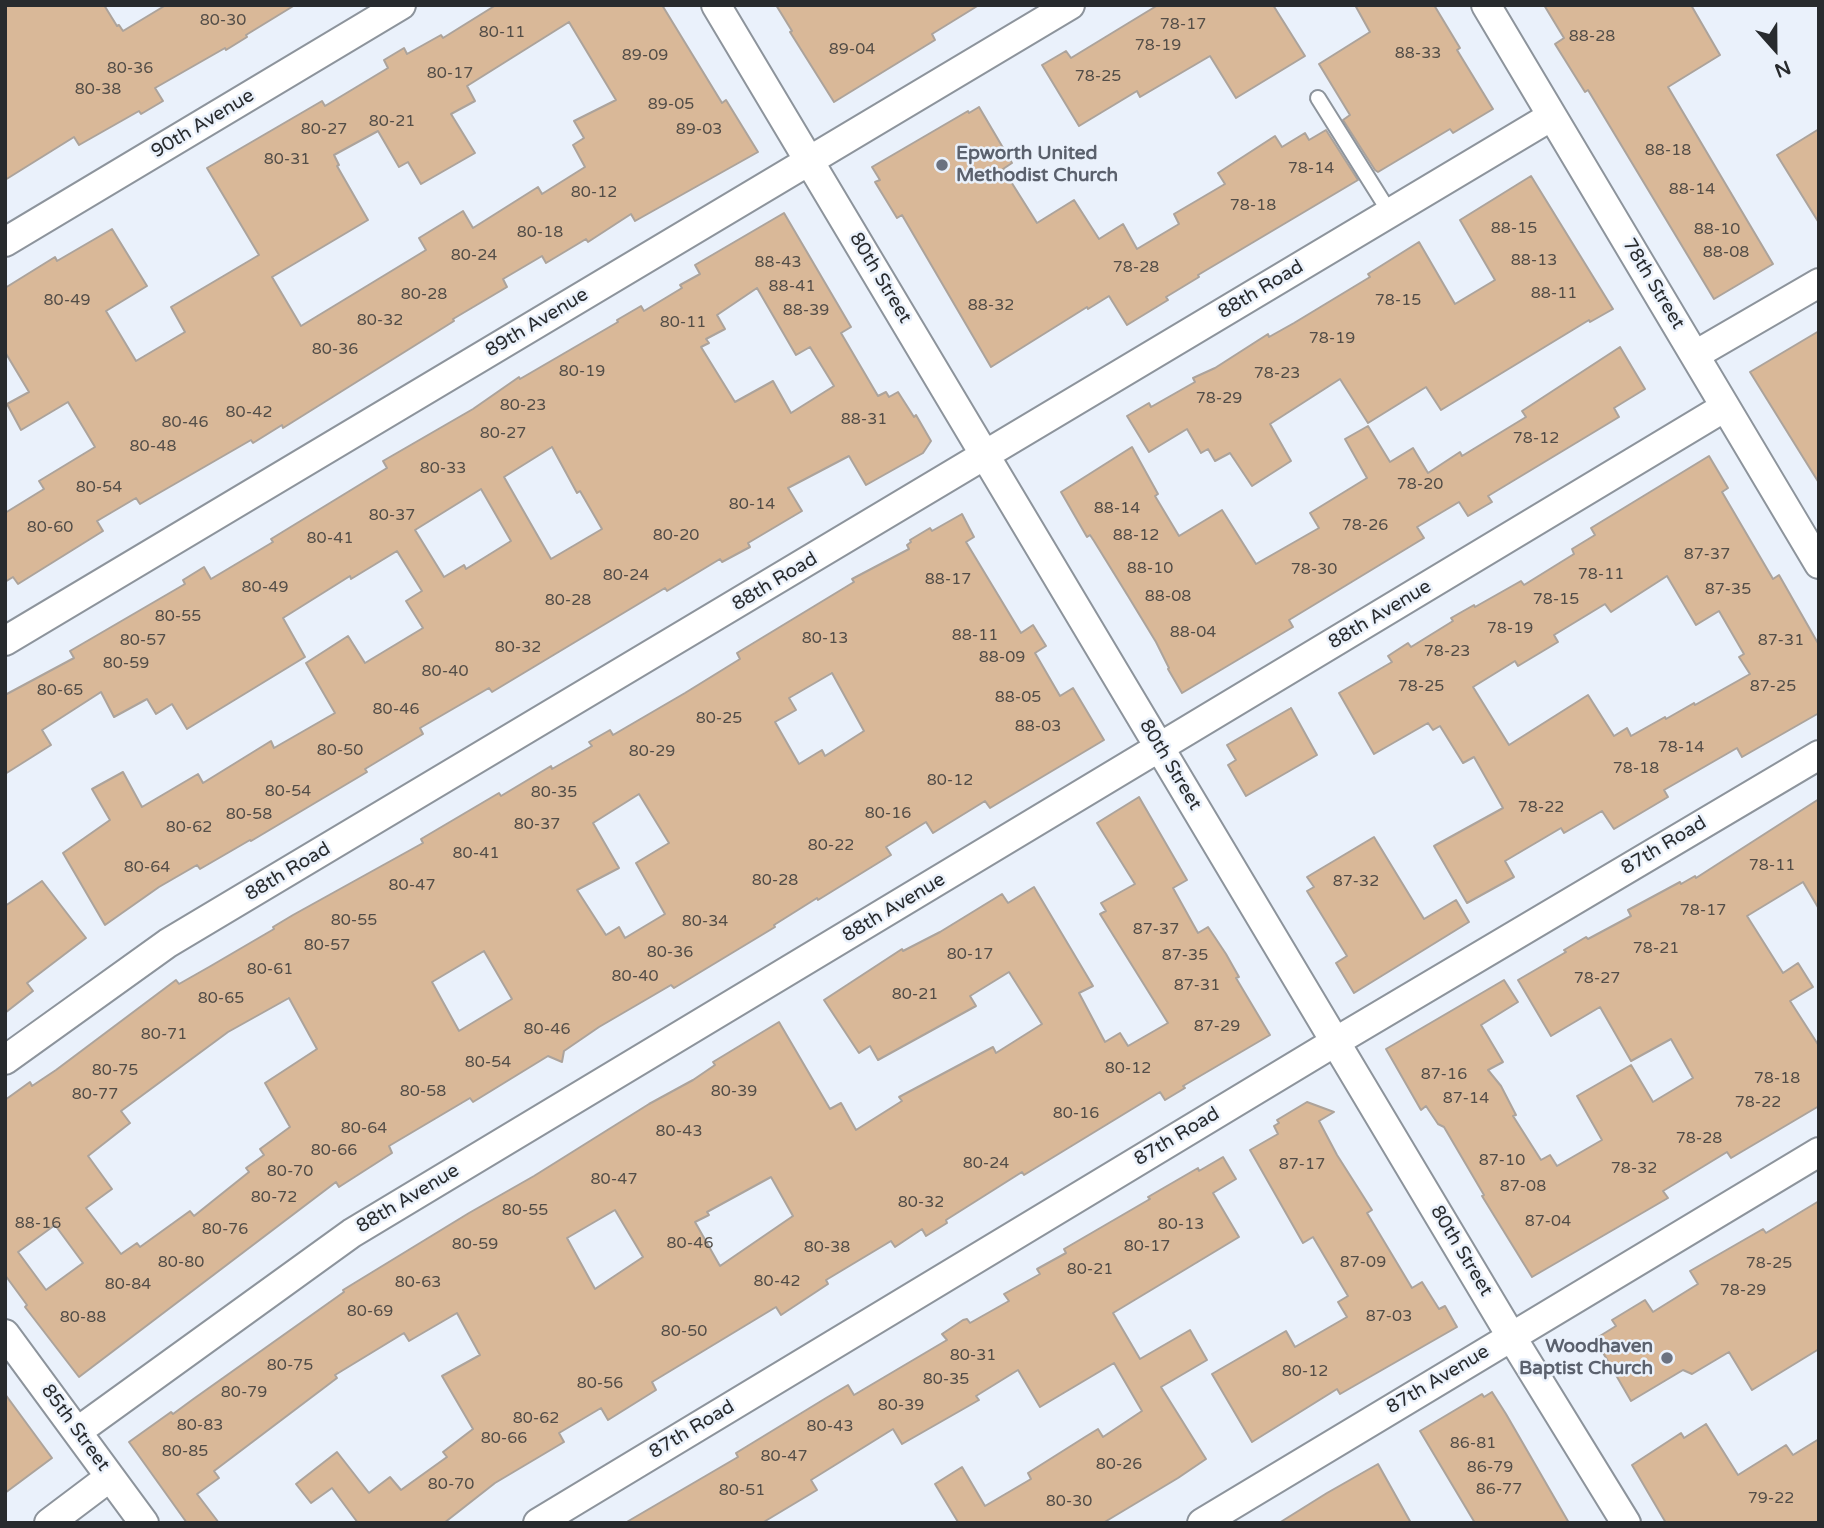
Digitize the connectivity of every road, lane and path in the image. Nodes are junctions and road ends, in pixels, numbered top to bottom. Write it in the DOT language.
graph roads {
  1 [pos="401,5"];
  2 [pos="716,5"];
  3 [pos="1070,5"];
  4 [pos="1486,5"];
  5 [pos="1318,97"];
  6 [pos="1552,116"];
  7 [pos="809,160"];
  8 [pos="1390,213"];
  9 [pos="5,242"];
  10 [pos="1819,283"];
  11 [pos="1695,355"];
  12 [pos="1725,407"];
  13 [pos="985,454"];
  14 [pos="1819,564"];
  15 [pos="5,640"];
  16 [pos="1160,747"];
  17 [pos="1819,755"];
  18 [pos="1335,1042"];
  19 [pos="5,1060"];
  20 [pos="1819,1152"];
  21 [pos="5,1334"];
  22 [pos="1511,1336"];
  23 [pos="78,1431"];
  24 [pos="110,1477"];
  25 [pos="49,1523"];
  26 [pos="144,1523"];
  27 [pos="538,1523"];
  28 [pos="1202,1523"];
  29 [pos="1626,1523"];
  1 -- 9 [label="street, 90th Avenue"];
  2 -- 7 [label="street, 80th Street"];
  3 -- 7 [label="street, 89th Avenue"];
  4 -- 6 [label="street, 78th Street"];
  5 -- 8 [label="lane"];
  6 -- 8 [label="street, 88th Road"];
  6 -- 11 [label="street, 78th Street"];
  7 -- 13 [label="street, 80th Street"];
  7 -- 15 [label="street, 89th Avenue"];
  8 -- 13 [label="street, 88th Road"];
  10 -- 11 [label="street"];
  11 -- 12 [label="street, 78th Street"];
  12 -- 14 [label="street, 78th Street"];
  12 -- 16 [label="street, 88th Avenue"];
  13 -- 16 [label="street, 80th Street"];
  13 -- 19 [label="street, 88th Road"];
  16 -- 18 [label="street, 80th Street"];
  16 -- 23 [label="street, 88th Avenue"];
  17 -- 18 [label="street, 87th Road"];
  18 -- 22 [label="street, 80th Street"];
  18 -- 27 [label="street, 87th Road"];
  20 -- 22 [label="street, 87th Avenue"];
  21 -- 23 [label="street, 85th Street"];
  22 -- 28 [label="street, 87th Avenue"];
  22 -- 29 [label="street, 80th Street"];
  23 -- 24 [label="street, 85th Street"];
  24 -- 25 [label="street"];
  24 -- 26 [label="street, 85th Street"];
}
